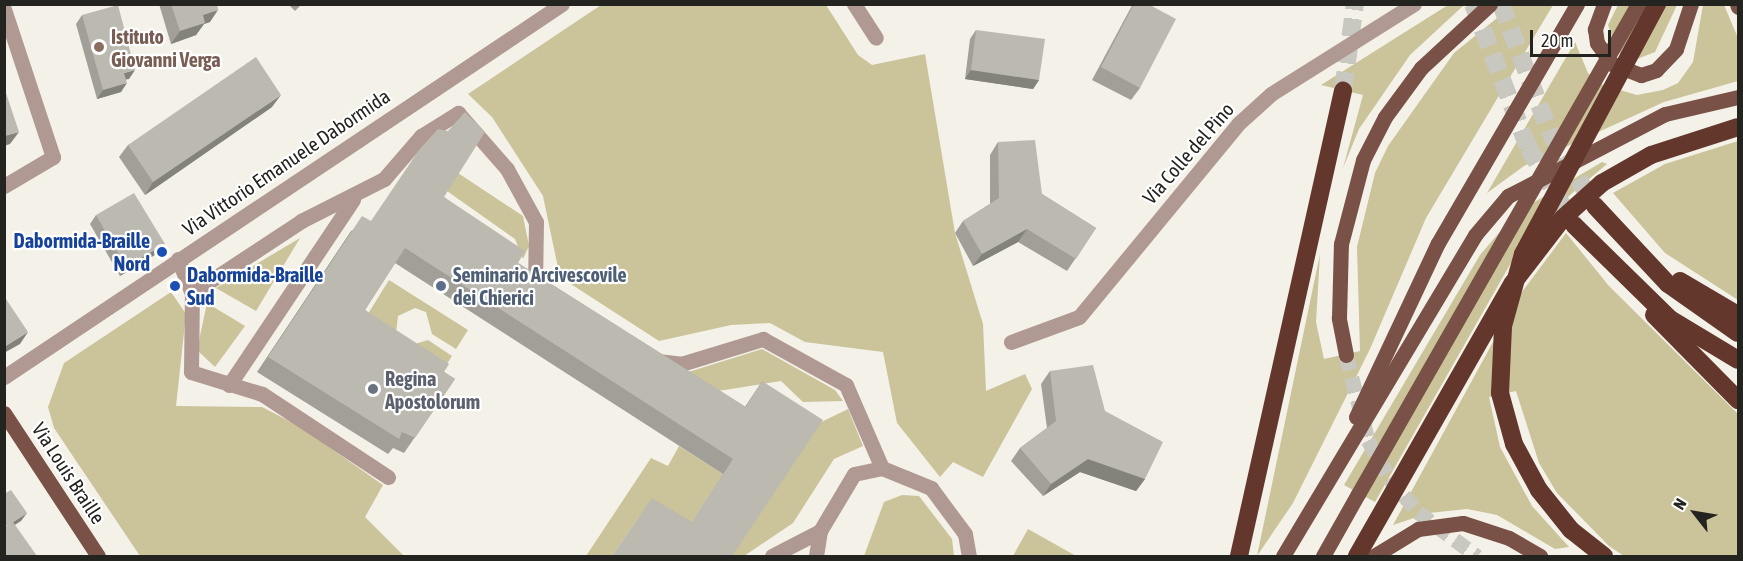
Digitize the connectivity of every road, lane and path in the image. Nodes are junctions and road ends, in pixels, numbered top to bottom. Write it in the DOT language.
graph roads {
  1 [pos="562,4"];
  2 [pos="854,4"];
  3 [pos="1414,4"];
  4 [pos="1490,4"];
  5 [pos="1577,4"];
  6 [pos="1604,4"];
  7 [pos="1638,4"];
  8 [pos="1657,4"];
  9 [pos="1691,4"];
  10 [pos="4,9"];
  11 [pos="876,38"];
  12 [pos="1342,90"];
  13 [pos="1738,97"];
  14 [pos="1738,127"];
  15 [pos="4,186"];
  16 [pos="355,197"];
  17 [pos="1594,206"];
  18 [pos="1574,225"];
  19 [pos="178,259"];
  20 [pos="1649,263"];
  21 [pos="1633,287"];
  22 [pos="192,293"];
  23 [pos="554,299"];
  24 [pos="1738,315"];
  25 [pos="1738,333"];
  26 [pos="1011,342"];
  27 [pos="642,353"];
  28 [pos="1346,355"];
  29 [pos="1738,360"];
  30 [pos="4,377"];
  31 [pos="229,384"];
  32 [pos="1738,400"];
  33 [pos="4,413"];
  34 [pos="882,468"];
  35 [pos="388,477"];
  36 [pos="1327,480"];
  37 [pos="820,531"];
  38 [pos="98,556"];
  39 [pos="772,556"];
  40 [pos="816,556"];
  41 [pos="969,556"];
  42 [pos="1239,556"];
  43 [pos="1283,556"];
  44 [pos="1323,556"];
  45 [pos="1357,556"];
  46 [pos="1374,556"];
  47 [pos="1540,556"];
  48 [pos="1604,556"];
  1 -- 19 [label="street, Via Vittorio Emanuele Dabormida"];
  2 -- 11 [label="street"];
  3 -- 26 [label="street, Via Colle del Pino"];
  4 -- 28 [label="main road"];
  5 -- 36 [label="main road"];
  6 -- 9 [label="main road"];
  7 -- 44 [label="main road, bridge"];
  8 -- 48 [label="highway, bridge"];
  10 -- 15 [label="street"];
  12 -- 42 [label="highway"];
  13 -- 36 [label="main road"];
  14 -- 45 [label="highway"];
  16 -- 22 [label="street"];
  16 -- 23 [label="street"];
  16 -- 31 [label="street"];
  17 -- 20 [label="highway"];
  18 -- 21 [label="highway"];
  19 -- 22 [label="street"];
  19 -- 30 [label="street, Via Vittorio Emanuele Dabormida"];
  20 -- 24 [label="highway"];
  20 -- 25 [label="highway"];
  21 -- 29 [label="highway"];
  21 -- 32 [label="highway"];
  22 -- 31 [label="street"];
  27 -- 34 [label="street"];
  31 -- 35 [label="street"];
  33 -- 38 [label="main road, Via Louis Braille"];
  34 -- 37 [label="street"];
  34 -- 41 [label="street"];
  36 -- 43 [label="main road"];
  37 -- 39 [label="street"];
  37 -- 40 [label="street"];
  46 -- 47 [label="main road"];
}
